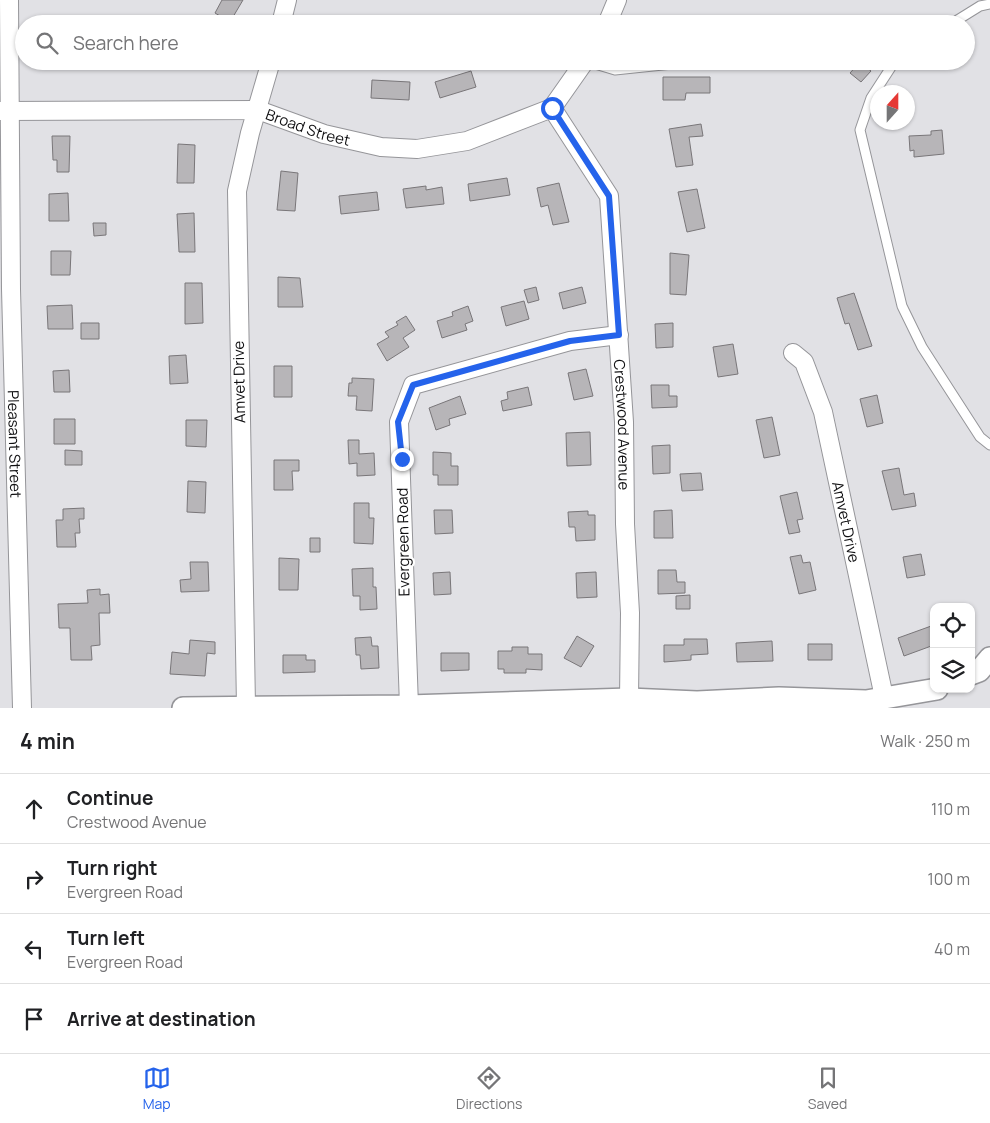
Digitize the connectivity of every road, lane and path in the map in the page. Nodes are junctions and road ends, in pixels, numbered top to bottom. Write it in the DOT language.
graph roads {
  1 [pos="9,0"];
  2 [pos="287,0"];
  3 [pos="617,0"];
  4 [pos="990,4"];
  5 [pos="283,15"];
  6 [pos="611,15"];
  7 [pos="966,15"];
  8 [pos="269,70"];
  9 [pos="579,70"];
  10 [pos="889,70"];
  11 [pos="552,108"];
  12 [pos="4,110"];
  13 [pos="258,110"];
  14 [pos="619,335"];
  15 [pos="793,353"];
  16 [pos="7,408"];
  17 [pos="990,445"];
  18 [pos="990,658"];
  19 [pos="975,672"];
  20 [pos="930,690"];
  21 [pos="884,697"];
  22 [pos="630,699"];
  23 [pos="682,704"];
  24 [pos="246,706"];
  25 [pos="409,706"];
  26 [pos="309,707"];
  27 [pos="22,708"];
  28 [pos="182,708"];
  1 -- 12 [label="street, Pleasant Street"];
  2 -- 5 [label="street"];
  3 -- 6 [label="street"];
  4 -- 7 [label="lane"];
  8 -- 13 [label="street, Amvet Drive"];
  9 -- 11 [label="street"];
  10 -- 17 [label="lane"];
  11 -- 13 [label="street, Broad Street"];
  11 -- 14 [label="street, Crestwood Avenue"];
  12 -- 13 [label="street, Broad Street"];
  12 -- 16 [label="street, Pleasant Street"];
  13 -- 24 [label="street, Amvet Drive"];
  14 -- 22 [label="street, Crestwood Avenue"];
  14 -- 25 [label="street, Evergreen Road"];
  15 -- 21 [label="street, Amvet Drive"];
  16 -- 27 [label="street, Pleasant Street"];
  18 -- 19 [label="street"];
  20 -- 21 [label="street"];
  21 -- 23 [label="street"];
  22 -- 23 [label="street"];
  22 -- 25 [label="street"];
  24 -- 26 [label="street"];
  24 -- 28 [label="street"];
  25 -- 26 [label="street"];
}
